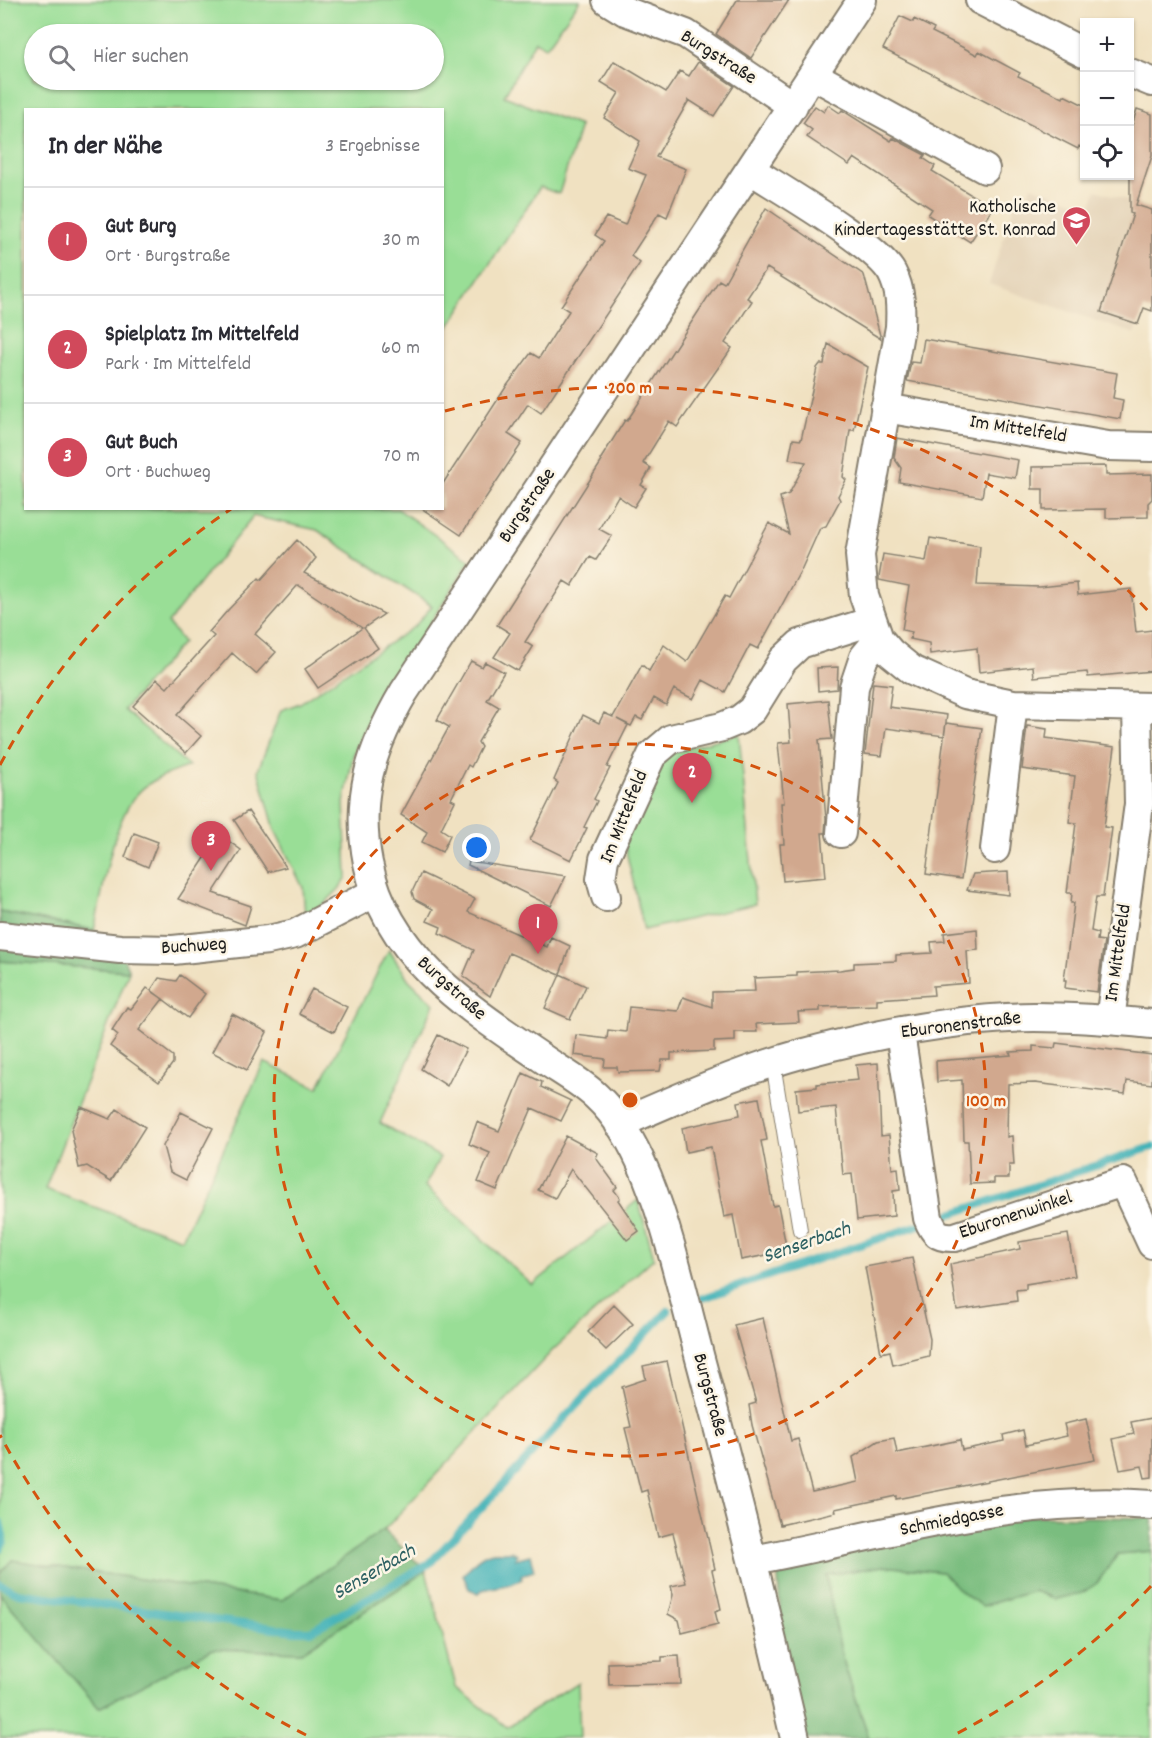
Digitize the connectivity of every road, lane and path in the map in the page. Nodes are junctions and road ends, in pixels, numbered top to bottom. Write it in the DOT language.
graph roads {
  1 [pos="607,0"];
  2 [pos="862,0"];
  3 [pos="980,0"];
  4 [pos="1080,50"];
  5 [pos="813,75"];
  6 [pos="1134,75"];
  7 [pos="1152,82"];
  8 [pos="793,106"];
  9 [pos="985,169"];
  10 [pos="751,170"];
  11 [pos="885,408"];
  12 [pos="1152,447"];
  13 [pos="875,630"];
  14 [pos="1013,704"];
  15 [pos="1144,707"];
  16 [pos="841,833"];
  17 [pos="995,849"];
  18 [pos="376,892"];
  19 [pos="606,897"];
  20 [pos="0,936"];
  21 [pos="1110,1020"];
  22 [pos="1152,1024"];
  23 [pos="900,1033"];
  24 [pos="773,1063"];
  25 [pos="620,1124"];
  26 [pos="800,1230"];
  27 [pos="1152,1244"];
  28 [pos="1152,1505"];
  29 [pos="753,1560"];
  30 [pos="795,1738"];
  1 -- 8 [label="street, Burgstraße"];
  2 -- 5 [label="street, Burgstraße"];
  3 -- 4 [label="street"];
  5 -- 8 [label="street, Burgstraße"];
  5 -- 9 [label="street"];
  6 -- 7 [label="street"];
  8 -- 10 [label="street, Burgstraße"];
  10 -- 11 [label="street, Im Mittelfeld"];
  10 -- 18 [label="street, Burgstraße"];
  11 -- 12 [label="street, Im Mittelfeld"];
  11 -- 13 [label="street, Im Mittelfeld"];
  13 -- 14 [label="street, Im Mittelfeld"];
  13 -- 16 [label="street"];
  13 -- 19 [label="street, Im Mittelfeld"];
  14 -- 15 [label="street, Im Mittelfeld"];
  14 -- 17 [label="street"];
  15 -- 21 [label="street, Im Mittelfeld"];
  18 -- 20 [label="street, Buchweg"];
  18 -- 25 [label="street, Burgstraße"];
  21 -- 22 [label="street, Eburonenstraße"];
  21 -- 23 [label="street, Eburonenstraße"];
  23 -- 24 [label="street, Eburonenstraße"];
  23 -- 27 [label="street, Eburonenwinkel"];
  24 -- 25 [label="street, Eburonenstraße"];
  24 -- 26 [label="lane"];
  25 -- 29 [label="street, Burgstraße"];
  28 -- 29 [label="street, Schmiedgasse"];
  29 -- 30 [label="street, Burgstraße"];
}
